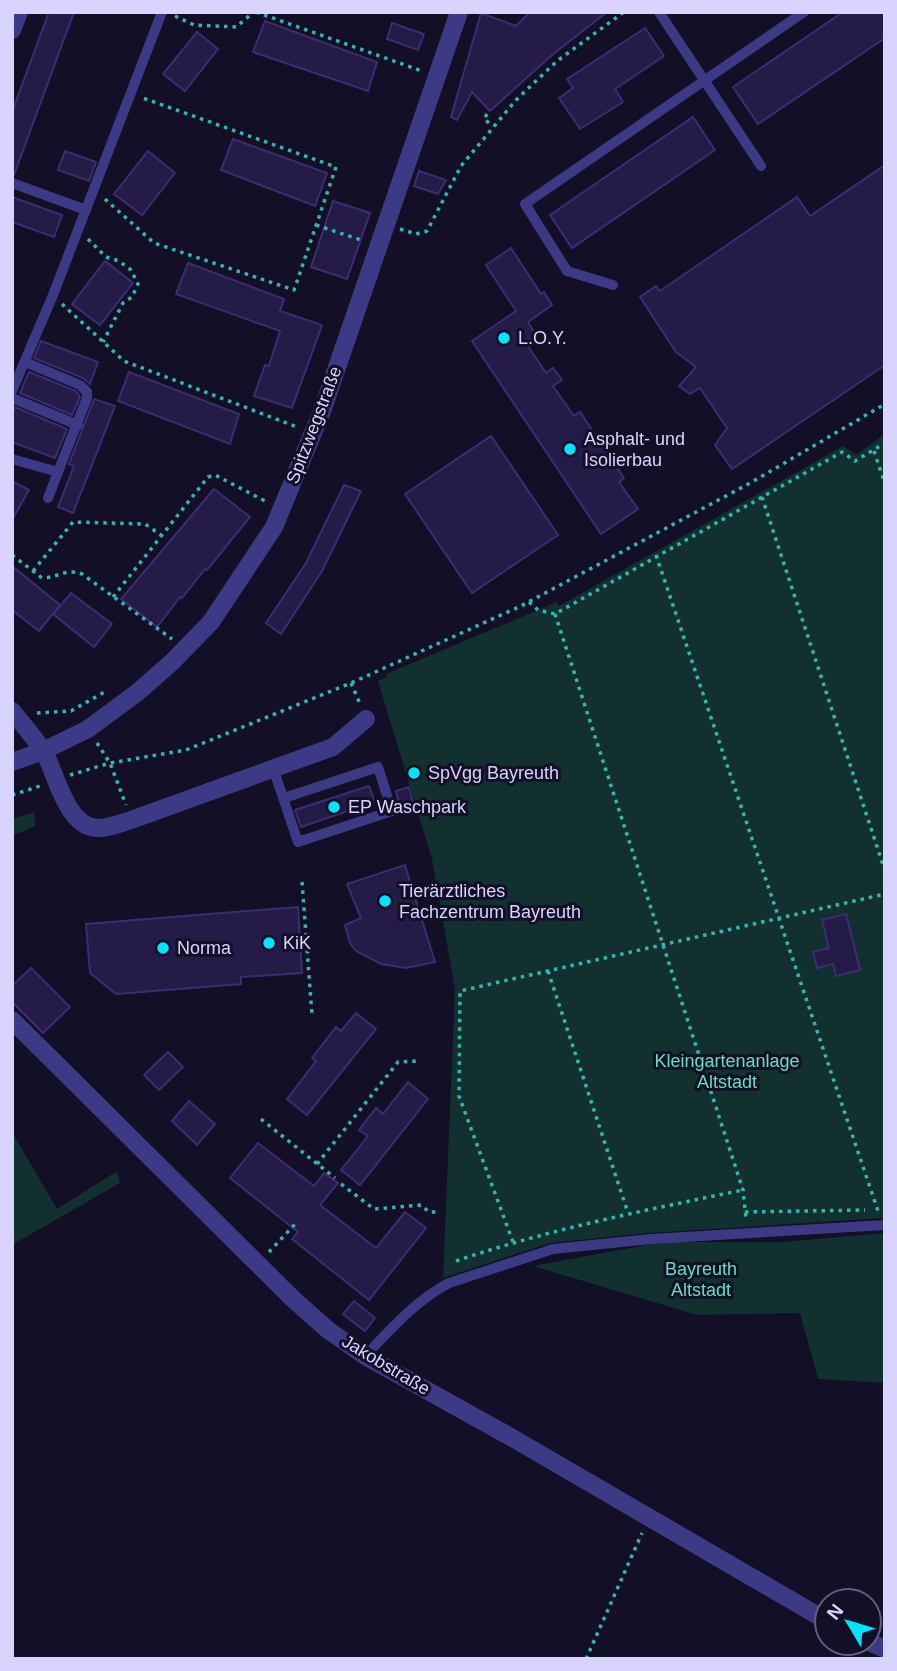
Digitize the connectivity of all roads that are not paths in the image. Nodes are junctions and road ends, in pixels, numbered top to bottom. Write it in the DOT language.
graph roads {
  1 [pos="19,12"];
  2 [pos="165,12"];
  3 [pos="458,12"];
  4 [pos="659,12"];
  5 [pos="804,12"];
  6 [pos="12,30"];
  7 [pos="705,79"];
  8 [pos="761,166"];
  9 [pos="12,183"];
  10 [pos="86,210"];
  11 [pos="613,285"];
  12 [pos="25,362"];
  13 [pos="12,391"];
  14 [pos="12,398"];
  15 [pos="78,425"];
  16 [pos="12,459"];
  17 [pos="58,472"];
  18 [pos="48,498"];
  19 [pos="13,712"];
  20 [pos="366,719"];
  21 [pos="43,751"];
  22 [pos="12,762"];
  23 [pos="273,768"];
  24 [pos="284,798"];
  25 [pos="12,1020"];
  26 [pos="885,1225"];
  27 [pos="365,1356"];
  28 [pos="813,1613"];
  1 -- 6 [label="street"];
  2 -- 10 [label="lane"];
  3 -- 21 [label="street, Spitzwegstraße"];
  4 -- 7 [label="lane"];
  5 -- 7 [label="lane"];
  7 -- 8 [label="lane"];
  7 -- 11 [label="lane"];
  9 -- 10 [label="lane"];
  10 -- 12 [label="lane"];
  12 -- 13 [label="lane"];
  12 -- 15 [label="lane"];
  14 -- 15 [label="lane"];
  15 -- 17 [label="lane"];
  16 -- 17 [label="lane"];
  17 -- 18 [label="lane"];
  19 -- 21 [label="street"];
  20 -- 23 [label="street"];
  21 -- 22 [label="street, Spitzwegstraße"];
  21 -- 23 [label="street"];
  23 -- 24 [label="lane"];
  24 -- 24 [label="lane"];
  25 -- 27 [label="street, Jakobstraße"];
  26 -- 27 [label="lane"];
  27 -- 28 [label="street, Jakobstraße"];
}
